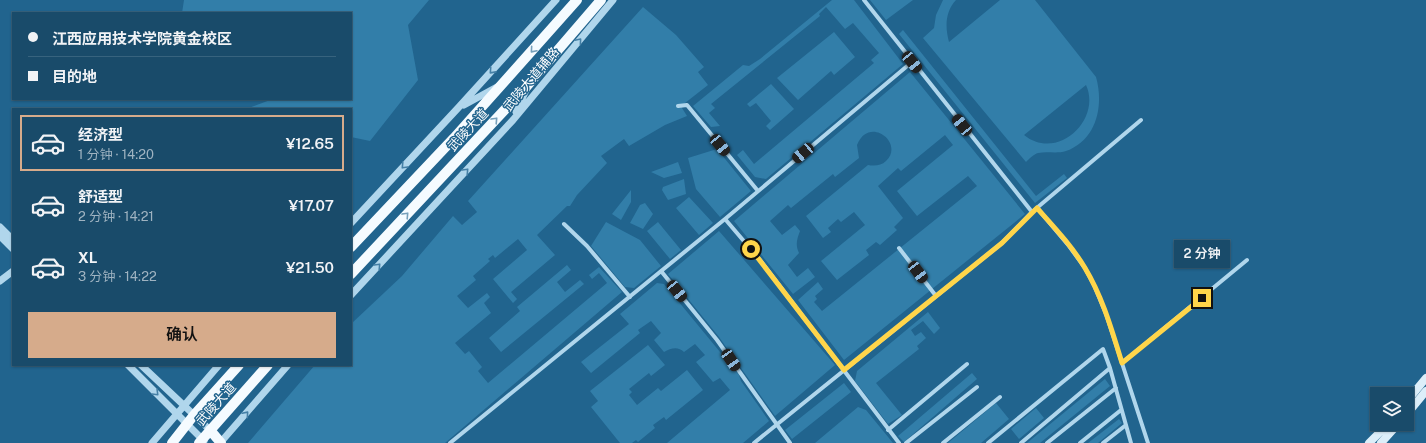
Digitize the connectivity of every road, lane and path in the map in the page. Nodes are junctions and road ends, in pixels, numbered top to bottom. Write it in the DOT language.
graph roads {
  1 [pos="556,0"];
  2 [pos="577,0"];
  3 [pos="601,0"];
  4 [pos="613,0"];
  5 [pos="864,0"];
  6 [pos="912,62"];
  7 [pos="505,82"];
  8 [pos="527,86"];
  9 [pos="678,106"];
  10 [pos="458,108"];
  11 [pos="513,120"];
  12 [pos="1141,120"];
  13 [pos="758,191"];
  14 [pos="1037,208"];
  15 [pos="1032,212"];
  16 [pos="725,219"];
  17 [pos="352,223"];
  18 [pos="564,224"];
  19 [pos="0,227"];
  20 [pos="0,236"];
  21 [pos="12,239"];
  22 [pos="352,246"];
  23 [pos="12,248"];
  24 [pos="899,248"];
  25 [pos="1247,260"];
  26 [pos="661,271"];
  27 [pos="12,272"];
  28 [pos="352,273"];
  29 [pos="0,281"];
  30 [pos="352,294"];
  31 [pos="936,296"];
  32 [pos="630,297"];
  33 [pos="1122,363"];
  34 [pos="967,364"];
  35 [pos="129,366"];
  36 [pos="142,366"];
  37 [pos="218,366"];
  38 [pos="238,366"];
  39 [pos="267,366"];
  40 [pos="287,366"];
  41 [pos="1110,368"];
  42 [pos="844,370"];
  43 [pos="1426,378"];
  44 [pos="976,387"];
  45 [pos="1116,388"];
  46 [pos="1426,391"];
  47 [pos="1414,393"];
  48 [pos="1000,397"];
  49 [pos="184,406"];
  50 [pos="1414,406"];
  51 [pos="1121,410"];
  52 [pos="177,414"];
  53 [pos="194,415"];
  54 [pos="187,424"];
  55 [pos="776,425"];
  56 [pos="1126,425"];
  57 [pos="210,430"];
  58 [pos="888,430"];
  59 [pos="1381,431"];
  60 [pos="1392,431"];
  61 [pos="203,442"];
  62 [pos="152,443"];
  63 [pos="172,443"];
  64 [pos="221,443"];
  65 [pos="450,443"];
  66 [pos="754,443"];
  67 [pos="790,443"];
  68 [pos="899,443"];
  69 [pos="906,443"];
  70 [pos="943,443"];
  71 [pos="988,443"];
  72 [pos="1021,443"];
  73 [pos="1047,443"];
  74 [pos="1080,443"];
  75 [pos="1103,443"];
  76 [pos="1131,443"];
  77 [pos="1148,443"];
  78 [pos="1369,443"];
  79 [pos="1381,443"];
  1 -- 10 [label="street, one-way"];
  2 -- 7 [label="main road, 武陵大道, one-way"];
  3 -- 8 [label="main road, 武陵大道"];
  11 -- 4 [label="street, 武陵大道辅路, one-way"];
  5 -- 6 [label="street"];
  6 -- 13 [label="street"];
  6 -- 15 [label="street"];
  7 -- 10 [label="street"];
  7 -- 22 [label="main road, 武陵大道"];
  8 -- 11 [label="street"];
  28 -- 8 [label="main road, 武陵大道, one-way"];
  9 -- 13 [label="street"];
  10 -- 17 [label="street, one-way"];
  30 -- 11 [label="street, 武陵大道辅路, one-way"];
  12 -- 14 [label="street"];
  13 -- 16 [label="street"];
  14 -- 15 [label="street"];
  14 -- 33 [label="street"];
  15 -- 31 [label="street"];
  16 -- 26 [label="street"];
  16 -- 42 [label="street"];
  18 -- 32 [label="street"];
  19 -- 21 [label="street"];
  20 -- 23 [label="street"];
  24 -- 31 [label="street"];
  25 -- 33 [label="street"];
  26 -- 32 [label="street"];
  26 -- 55 [label="street"];
  27 -- 29 [label="street"];
  31 -- 42 [label="street"];
  32 -- 65 [label="street"];
  33 -- 77 [label="street"];
  34 -- 58 [label="street"];
  35 -- 52 [label="street, one-way"];
  36 -- 49 [label="street"];
  37 -- 49 [label="street"];
  38 -- 53 [label="main road, 武陵大道"];
  39 -- 57 [label="main road, 武陵大道"];
  64 -- 40 [label="street, one-way"];
  41 -- 45 [label="street"];
  41 -- 71 [label="street"];
  41 -- 72 [label="street"];
  42 -- 55 [label="street"];
  42 -- 58 [label="street"];
  43 -- 47 [label="main road"];
  44 -- 69 [label="street"];
  45 -- 51 [label="street"];
  45 -- 73 [label="street"];
  46 -- 50 [label="main road"];
  48 -- 70 [label="street"];
  49 -- 52 [label="street"];
  49 -- 53 [label="street"];
  51 -- 56 [label="street"];
  51 -- 74 [label="street"];
  52 -- 54 [label="street"];
  52 -- 62 [label="street"];
  53 -- 54 [label="main road, 武陵大道"];
  53 -- 57 [label="street"];
  54 -- 61 [label="street"];
  54 -- 63 [label="main road, 武陵大道"];
  55 -- 66 [label="street"];
  55 -- 67 [label="street"];
  56 -- 75 [label="street"];
  56 -- 76 [label="street"];
  57 -- 61 [label="main road, 武陵大道"];
  57 -- 64 [label="main road"];
  58 -- 68 [label="street"];
  59 -- 78 [label="main road"];
  60 -- 79 [label="main road"];
}
